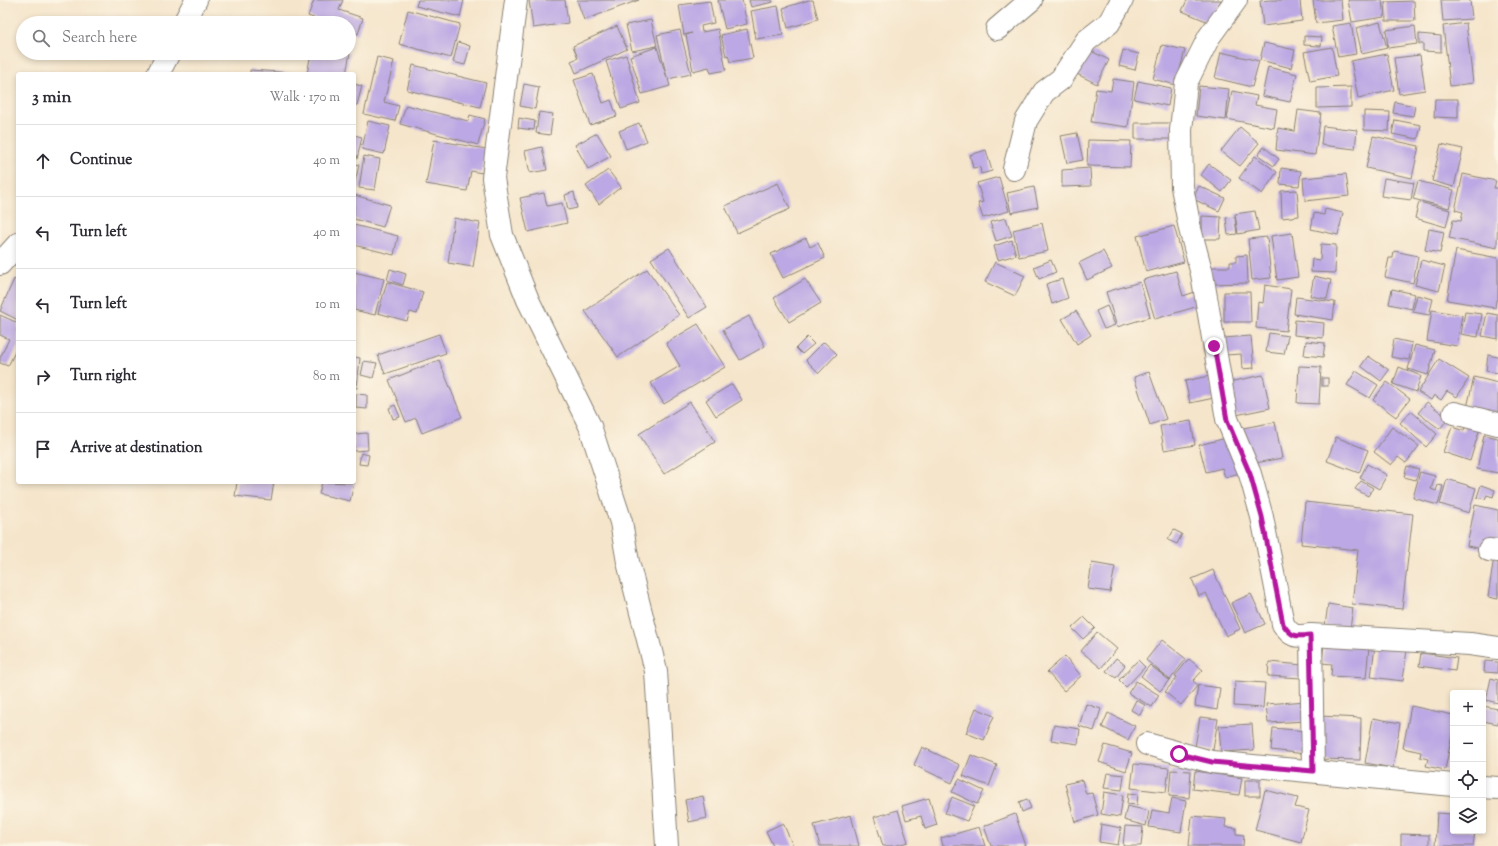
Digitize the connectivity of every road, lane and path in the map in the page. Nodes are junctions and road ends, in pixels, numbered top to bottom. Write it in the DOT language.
graph roads {
  1 [pos="196,0"];
  2 [pos="516,0"];
  3 [pos="1031,0"];
  4 [pos="1122,0"];
  5 [pos="1236,0"];
  6 [pos="188,16"];
  7 [pos="997,29"];
  8 [pos="165,60"];
  9 [pos="159,72"];
  10 [pos="1014,169"];
  11 [pos="16,246"];
  12 [pos="0,264"];
  13 [pos="1454,413"];
  14 [pos="1498,424"];
  15 [pos="1310,635"];
  16 [pos="1498,648"];
  17 [pos="1147,744"];
  18 [pos="1313,771"];
  19 [pos="1450,785"];
  20 [pos="1486,787"];
  21 [pos="1498,788"];
  22 [pos="667,846"];
  1 -- 6 [label="street"];
  2 -- 22 [label="street"];
  3 -- 7 [label="street"];
  4 -- 10 [label="street"];
  5 -- 15 [label="street"];
  8 -- 9 [label="street"];
  11 -- 12 [label="street"];
  13 -- 14 [label="street"];
  15 -- 16 [label="street"];
  15 -- 18 [label="street"];
  17 -- 18 [label="street"];
  18 -- 19 [label="street"];
  20 -- 21 [label="street"];
}
